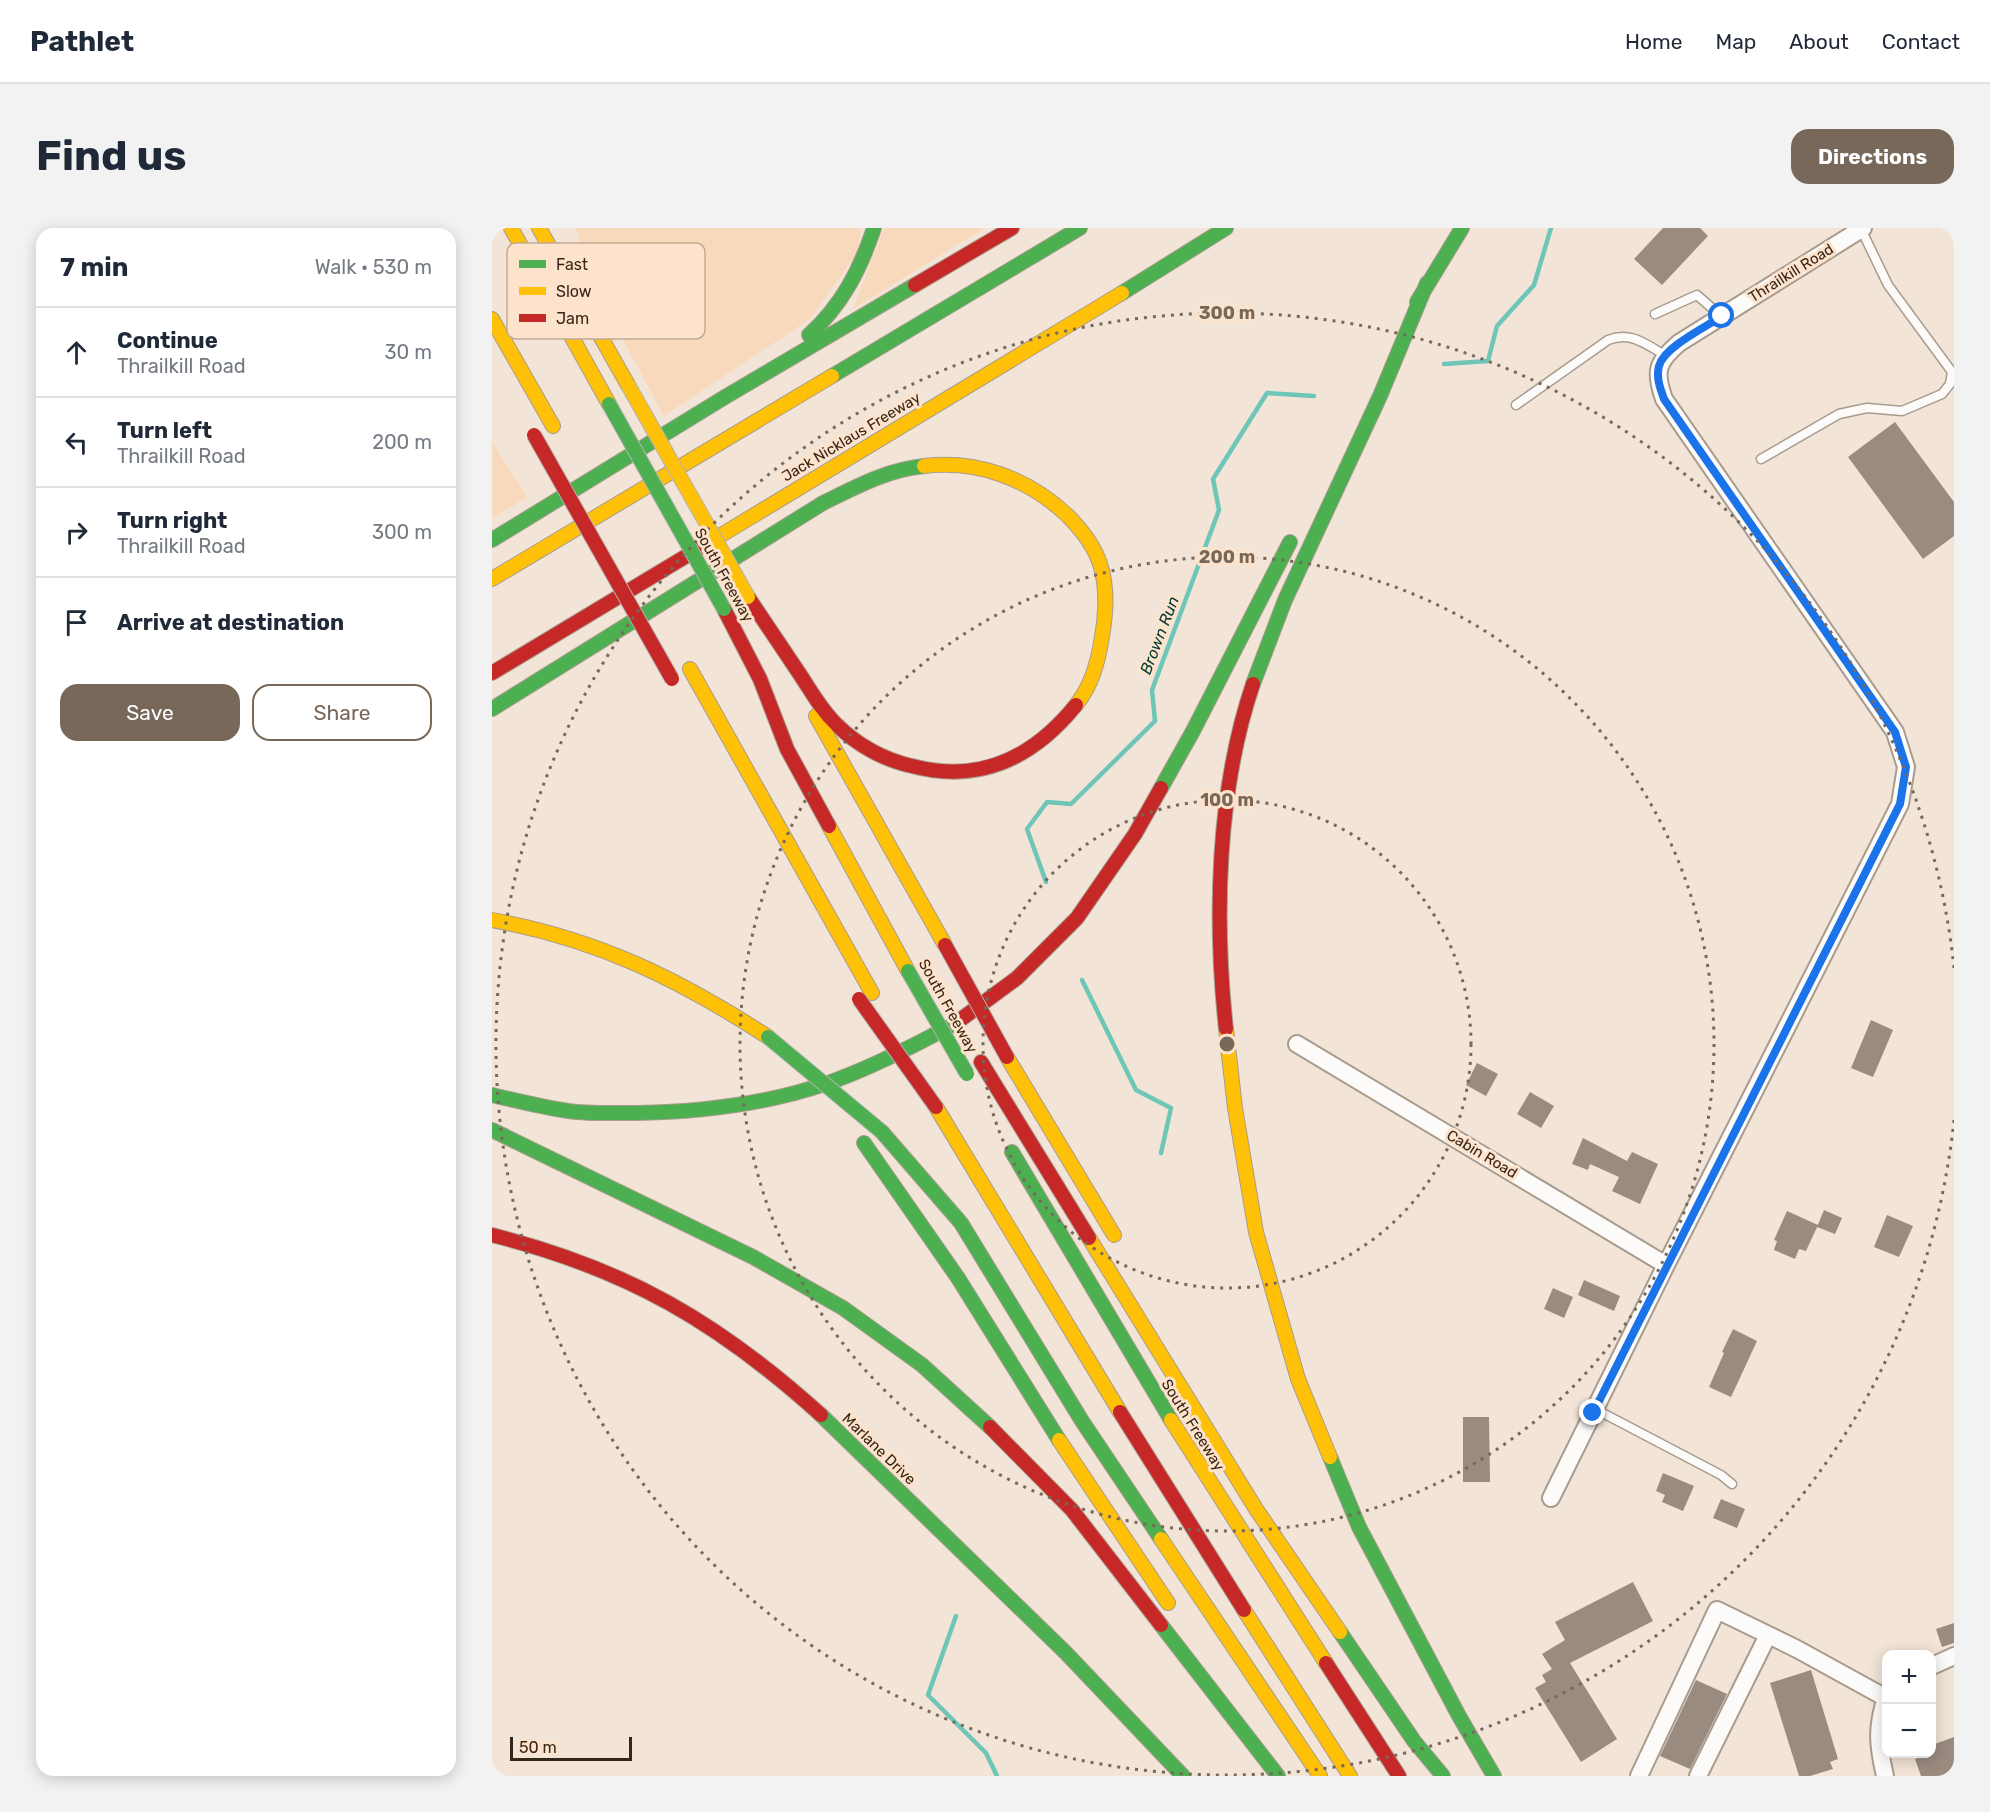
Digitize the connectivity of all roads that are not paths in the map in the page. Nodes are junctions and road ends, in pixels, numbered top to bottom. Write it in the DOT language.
graph roads {
  1 [pos="511,228"];
  2 [pos="539,228"];
  3 [pos="874,228"];
  4 [pos="1012,228"];
  5 [pos="1080,228"];
  6 [pos="1226,228"];
  7 [pos="1462,228"];
  8 [pos="1862,229"];
  9 [pos="519,243"];
  10 [pos="548,243"];
  11 [pos="1427,284"];
  12 [pos="1655,314"];
  13 [pos="1722,316"];
  14 [pos="492,318"];
  15 [pos="573,339"];
  16 [pos="602,339"];
  17 [pos="607,339"];
  18 [pos="1665,355"];
  19 [pos="1953,374"];
  20 [pos="628,385"];
  21 [pos="1368,390"];
  22 [pos="725,397"];
  23 [pos="1516,405"];
  24 [pos="531,430"];
  25 [pos="555,431"];
  26 [pos="1761,459"];
  27 [pos="576,466"];
  28 [pos="610,527"];
  29 [pos="1297,528"];
  30 [pos="492,540"];
  31 [pos="633,568"];
  32 [pos="492,579"];
  33 [pos="748,597"];
  34 [pos="661,618"];
  35 [pos="687,664"];
  36 [pos="492,673"];
  37 [pos="760,679"];
  38 [pos="675,684"];
  39 [pos="492,709"];
  40 [pos="830,799"];
  41 [pos="492,920"];
  42 [pos="856,994"];
  43 [pos="953,1011"];
  44 [pos="964,1031"];
  45 [pos="768,1037"];
  46 [pos="1298,1044"];
  47 [pos="979,1057"];
  48 [pos="970,1079"];
  49 [pos="492,1095"];
  50 [pos="936,1107"];
  51 [pos="832,1108"];
  52 [pos="492,1130"];
  53 [pos="1002,1135"];
  54 [pos="860,1139"];
  55 [pos="492,1235"];
  56 [pos="1123,1251"];
  57 [pos="1666,1265"];
  58 [pos="1595,1409"];
  59 [pos="1732,1484"];
  60 [pos="1551,1498"];
  61 [pos="1173,1611"];
  62 [pos="1351,1623"];
  63 [pos="1768,1635"];
  64 [pos="1198,1650"];
  65 [pos="1954,1656"];
  66 [pos="1936,1664"];
  67 [pos="1882,1696"];
  68 [pos="1884,1704"];
  69 [pos="1441,1774"];
  70 [pos="1183,1776"];
  71 [pos="1279,1776"];
  72 [pos="1320,1776"];
  73 [pos="1350,1776"];
  74 [pos="1399,1776"];
  75 [pos="1494,1776"];
  76 [pos="1639,1776"];
  77 [pos="1698,1776"];
  78 [pos="1885,1776"];
  1 -- 9 [label="main road, South Freeway, bridge"];
  2 -- 10 [label="main road"];
  3 -- 22 [label="main road"];
  4 -- 22 [label="main road"];
  5 -- 32 [label="main road"];
  6 -- 36 [label="main road, Jack Nicklaus Freeway"];
  7 -- 11 [label="main road"];
  8 -- 13 [label="street, Thrailkill Road"];
  8 -- 19 [label="lane"];
  11 -- 21 [label="main road"];
  11 -- 75 [label="main road"];
  12 -- 13 [label="lane"];
  13 -- 18 [label="street, Thrailkill Road"];
  14 -- 25 [label="main road"];
  15 -- 37 [label="main road, South Freeway, bridge"];
  16 -- 20 [label="main road"];
  17 -- 20 [label="main road"];
  18 -- 23 [label="lane"];
  18 -- 57 [label="street"];
  19 -- 26 [label="lane"];
  20 -- 33 [label="main road, bridge"];
  22 -- 30 [label="main road"];
  24 -- 38 [label="main road, bridge"];
  27 -- 28 [label="main road"];
  29 -- 49 [label="main road"];
  31 -- 34 [label="main road"];
  33 -- 39 [label="main road"];
  33 -- 56 [label="main road, bridge"];
  35 -- 50 [label="main road, bridge"];
  37 -- 40 [label="main road"];
  37 -- 48 [label="main road, South Freeway, bridge"];
  41 -- 45 [label="main road"];
  42 -- 50 [label="main road, bridge"];
  43 -- 44 [label="main road"];
  45 -- 51 [label="main road, bridge"];
  45 -- 72 [label="main road, bridge"];
  46 -- 57 [label="street, Cabin Road"];
  47 -- 69 [label="main road"];
  50 -- 73 [label="main road"];
  52 -- 71 [label="main road"];
  53 -- 74 [label="main road, South Freeway"];
  54 -- 61 [label="main road"];
  55 -- 70 [label="main road, Marlane Drive"];
  57 -- 58 [label="street"];
  58 -- 59 [label="lane"];
  58 -- 60 [label="street"];
  62 -- 69 [label="main road"];
  63 -- 67 [label="street"];
  63 -- 76 [label="street"];
  63 -- 77 [label="street"];
  64 -- 71 [label="main road"];
  65 -- 66 [label="street"];
  68 -- 78 [label="street"];
}
